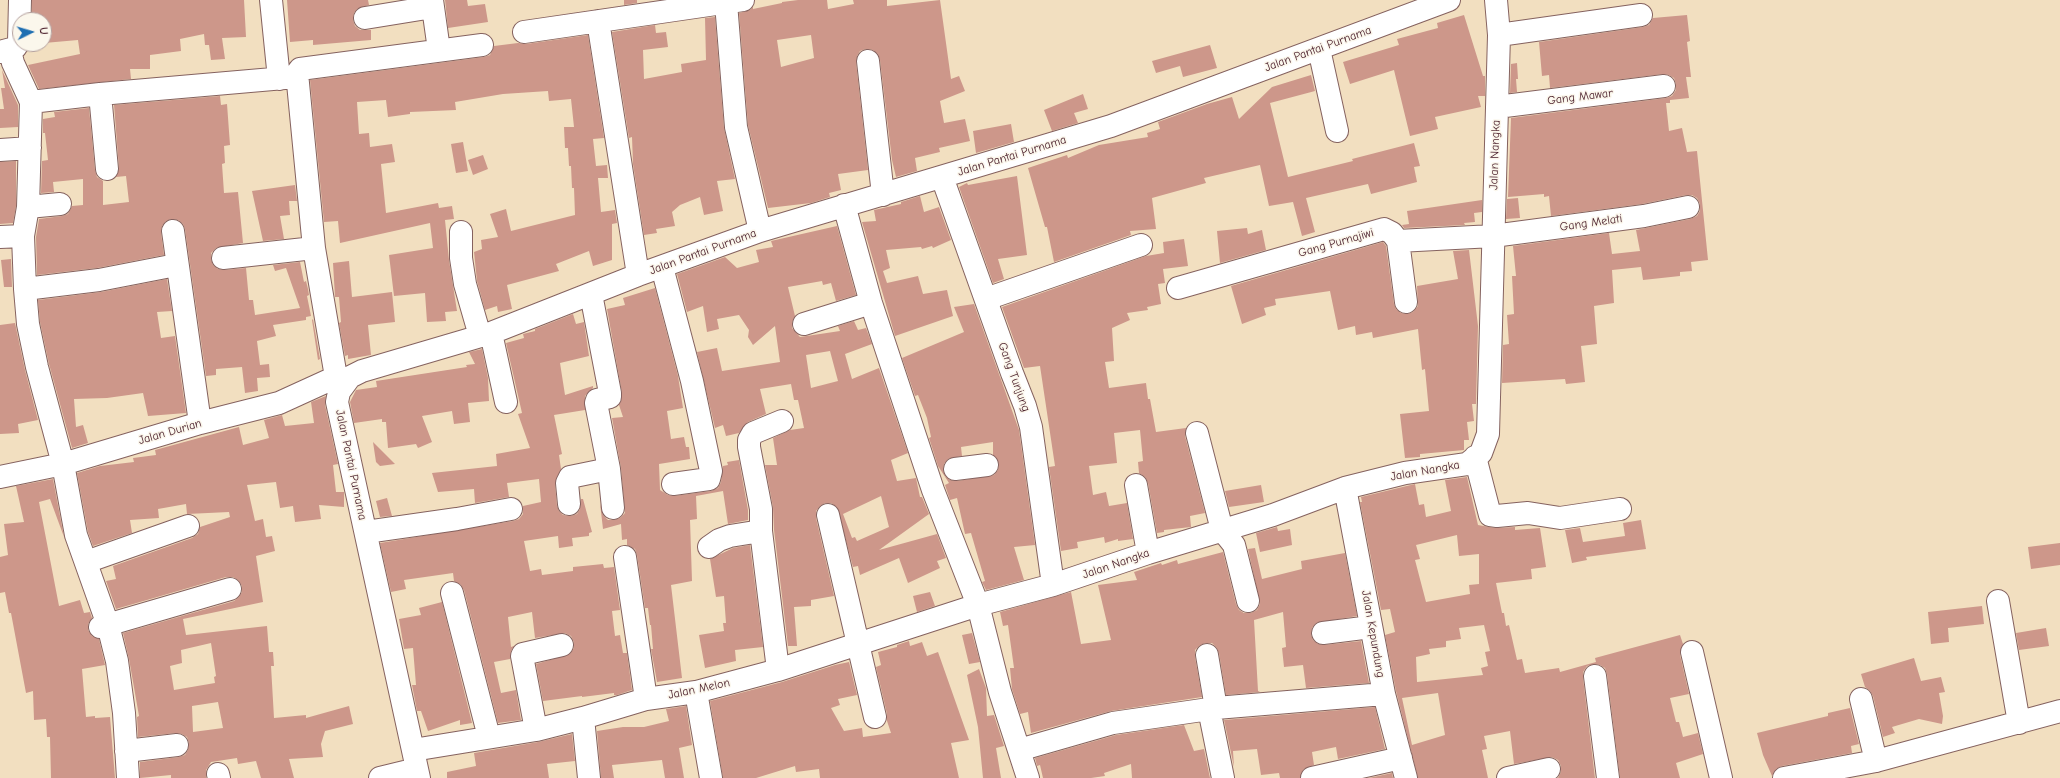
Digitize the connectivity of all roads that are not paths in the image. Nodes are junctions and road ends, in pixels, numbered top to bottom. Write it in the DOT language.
graph roads {
  1 [pos="20,0"];
  2 [pos="271,0"];
  3 [pos="1449,0"];
  4 [pos="1496,0"];
  5 [pos="734,1"];
  6 [pos="432,4"];
  7 [pos="1641,15"];
  8 [pos="365,18"];
  9 [pos="598,21"];
  10 [pos="524,32"];
  11 [pos="1500,36"];
  12 [pos="482,45"];
  13 [pos="1319,49"];
  14 [pos="439,50"];
  15 [pos="5,52"];
  16 [pos="868,61"];
  17 [pos="288,78"];
  18 [pos="1664,86"];
  19 [pos="100,94"];
  20 [pos="31,102"];
  21 [pos="1497,107"];
  22 [pos="1337,132"];
  23 [pos="30,148"];
  24 [pos="0,150"];
  25 [pos="107,169"];
  26 [pos="942,177"];
  27 [pos="883,195"];
  28 [pos="60,204"];
  29 [pos="844,205"];
  30 [pos="28,207"];
  31 [pos="1688,207"];
  32 [pos="173,231"];
  33 [pos="760,231"];
  34 [pos="461,232"];
  35 [pos="24,236"];
  36 [pos="1493,236"];
  37 [pos="0,237"];
  38 [pos="1398,241"];
  39 [pos="1141,245"];
  40 [pos="314,248"];
  41 [pos="223,258"];
  42 [pos="176,265"];
  43 [pos="662,267"];
  44 [pos="638,275"];
  45 [pos="1178,288"];
  46 [pos="25,289"];
  47 [pos="591,294"];
  48 [pos="986,299"];
  49 [pos="1406,302"];
  50 [pos="871,303"];
  51 [pos="804,324"];
  52 [pos="485,334"];
  53 [pos="340,380"];
  54 [pos="506,402"];
  55 [pos="782,421"];
  56 [pos="200,423"];
  57 [pos="1197,433"];
  58 [pos="1475,457"];
  59 [pos="63,464"];
  60 [pos="987,465"];
  61 [pos="609,469"];
  62 [pos="955,469"];
  63 [pos="0,477"];
  64 [pos="673,484"];
  65 [pos="1136,485"];
  66 [pos="1346,488"];
  67 [pos="569,504"];
  68 [pos="613,508"];
  69 [pos="511,509"];
  70 [pos="1620,509"];
  71 [pos="828,516"];
  72 [pos="188,526"];
  73 [pos="1222,530"];
  74 [pos="761,531"];
  75 [pos="366,532"];
  76 [pos="709,547"];
  77 [pos="1148,553"];
  78 [pos="625,557"];
  79 [pos="86,562"];
  80 [pos="1053,585"];
  81 [pos="230,589"];
  82 [pos="452,593"];
  83 [pos="1248,601"];
  84 [pos="1998,601"];
  85 [pos="978,604"];
  86 [pos="104,626"];
  87 [pos="1371,627"];
  88 [pos="1323,633"];
  89 [pos="858,644"];
  90 [pos="562,645"];
  91 [pos="1692,652"];
  92 [pos="1207,655"];
  93 [pos="778,670"];
  94 [pos="1594,676"];
  95 [pos="696,692"];
  96 [pos="1384,694"];
  97 [pos="646,699"];
  98 [pos="1861,699"];
  99 [pos="1213,709"];
  100 [pos="2060,711"];
  101 [pos="875,717"];
  102 [pos="583,718"];
  103 [pos="2019,723"];
  104 [pos="536,730"];
  105 [pos="489,737"];
  106 [pos="177,745"];
  107 [pos="1018,750"];
  108 [pos="126,751"];
  109 [pos="1876,761"];
  110 [pos="417,766"];
  111 [pos="1403,768"];
  112 [pos="1548,769"];
  113 [pos="128,778"];
  114 [pos="380,778"];
  115 [pos="589,778"];
  116 [pos="712,778"];
  117 [pos="1028,778"];
  118 [pos="1222,778"];
  119 [pos="1312,778"];
  120 [pos="1508,778"];
  121 [pos="1608,778"];
  122 [pos="1721,778"];
  123 [pos="1784,778"];
  1 -- 15 [label="street"];
  2 -- 17 [label="street"];
  3 -- 13 [label="street, Jalan Pantai Purnama"];
  4 -- 11 [label="street, Jalan Nangka"];
  5 -- 9 [label="street"];
  5 -- 33 [label="street"];
  6 -- 8 [label="street"];
  6 -- 14 [label="street"];
  7 -- 11 [label="street"];
  9 -- 10 [label="street"];
  9 -- 44 [label="street"];
  11 -- 21 [label="street, Jalan Nangka"];
  12 -- 14 [label="street"];
  13 -- 22 [label="street"];
  13 -- 26 [label="street, Jalan Pantai Purnama"];
  14 -- 17 [label="street"];
  15 -- 20 [label="street"];
  16 -- 27 [label="street"];
  17 -- 19 [label="street"];
  17 -- 40 [label="street"];
  18 -- 21 [label="street, Gang Mawar"];
  19 -- 20 [label="street"];
  19 -- 25 [label="street"];
  20 -- 23 [label="street"];
  21 -- 36 [label="street, Jalan Nangka"];
  23 -- 24 [label="street"];
  23 -- 30 [label="street"];
  26 -- 27 [label="street, Jalan Pantai Purnama"];
  26 -- 48 [label="street, Gang Tunjung"];
  27 -- 29 [label="street, Jalan Pantai Purnama"];
  28 -- 30 [label="street"];
  29 -- 33 [label="street, Jalan Pantai Purnama"];
  29 -- 50 [label="street"];
  30 -- 35 [label="street"];
  31 -- 36 [label="street, Gang Melati"];
  32 -- 42 [label="street"];
  33 -- 43 [label="street, Jalan Pantai Purnama"];
  34 -- 52 [label="street"];
  35 -- 37 [label="street"];
  35 -- 46 [label="street"];
  36 -- 38 [label="street"];
  36 -- 58 [label="street, Jalan Nangka"];
  38 -- 45 [label="street, Gang Purnajiwi"];
  38 -- 49 [label="street"];
  39 -- 48 [label="street"];
  40 -- 41 [label="street"];
  40 -- 53 [label="street"];
  42 -- 46 [label="street"];
  42 -- 56 [label="street"];
  43 -- 44 [label="street, Jalan Pantai Purnama"];
  43 -- 64 [label="street"];
  44 -- 47 [label="street, Jalan Pantai Purnama"];
  46 -- 59 [label="street"];
  47 -- 52 [label="street, Jalan Pantai Purnama"];
  47 -- 61 [label="street"];
  48 -- 80 [label="street, Gang Tunjung"];
  50 -- 51 [label="street"];
  50 -- 85 [label="street"];
  52 -- 53 [label="street, Jalan Pantai Purnama"];
  52 -- 54 [label="street"];
  53 -- 56 [label="street, Jalan Durian"];
  53 -- 75 [label="street, Jalan Pantai Purnama"];
  55 -- 74 [label="street"];
  56 -- 59 [label="street, Jalan Durian"];
  57 -- 73 [label="street"];
  58 -- 66 [label="street, Jalan Nangka"];
  58 -- 70 [label="street"];
  59 -- 63 [label="street, Jalan Durian"];
  59 -- 79 [label="street"];
  60 -- 62 [label="street"];
  61 -- 67 [label="street"];
  61 -- 68 [label="street"];
  65 -- 77 [label="street"];
  66 -- 73 [label="street, Jalan Nangka"];
  66 -- 87 [label="street, Jalan Kepundung"];
  69 -- 75 [label="street"];
  71 -- 89 [label="street"];
  72 -- 79 [label="street"];
  73 -- 77 [label="street, Jalan Nangka"];
  73 -- 83 [label="street"];
  74 -- 76 [label="street"];
  74 -- 93 [label="street"];
  75 -- 110 [label="street, Jalan Pantai Purnama"];
  77 -- 80 [label="street, Jalan Nangka"];
  78 -- 97 [label="street"];
  79 -- 86 [label="street"];
  80 -- 85 [label="street, Jalan Nangka"];
  81 -- 86 [label="street"];
  82 -- 105 [label="street"];
  84 -- 103 [label="street"];
  85 -- 89 [label="street, Jalan Melon"];
  85 -- 107 [label="street"];
  86 -- 108 [label="street"];
  87 -- 88 [label="street"];
  87 -- 96 [label="street, Jalan Kepundung"];
  89 -- 93 [label="street, Jalan Melon"];
  89 -- 101 [label="street"];
  90 -- 104 [label="street"];
  91 -- 122 [label="street"];
  92 -- 99 [label="street"];
  93 -- 95 [label="street, Jalan Melon"];
  94 -- 121 [label="street"];
  95 -- 97 [label="street, Jalan Melon"];
  95 -- 116 [label="street"];
  96 -- 99 [label="street"];
  96 -- 111 [label="street, Jalan Kepundung"];
  97 -- 102 [label="street, Jalan Melon"];
  98 -- 109 [label="street"];
  99 -- 107 [label="street"];
  99 -- 118 [label="street"];
  100 -- 103 [label="street"];
  102 -- 104 [label="street, Jalan Melon"];
  102 -- 115 [label="street"];
  103 -- 109 [label="street"];
  104 -- 105 [label="street, Jalan Melon"];
  105 -- 110 [label="street, Jalan Melon"];
  106 -- 108 [label="street"];
  107 -- 117 [label="street"];
  108 -- 113 [label="street"];
  109 -- 123 [label="street"];
  110 -- 114 [label="street, Jalan Melon"];
  111 -- 119 [label="street"];
  112 -- 120 [label="street"];
}
